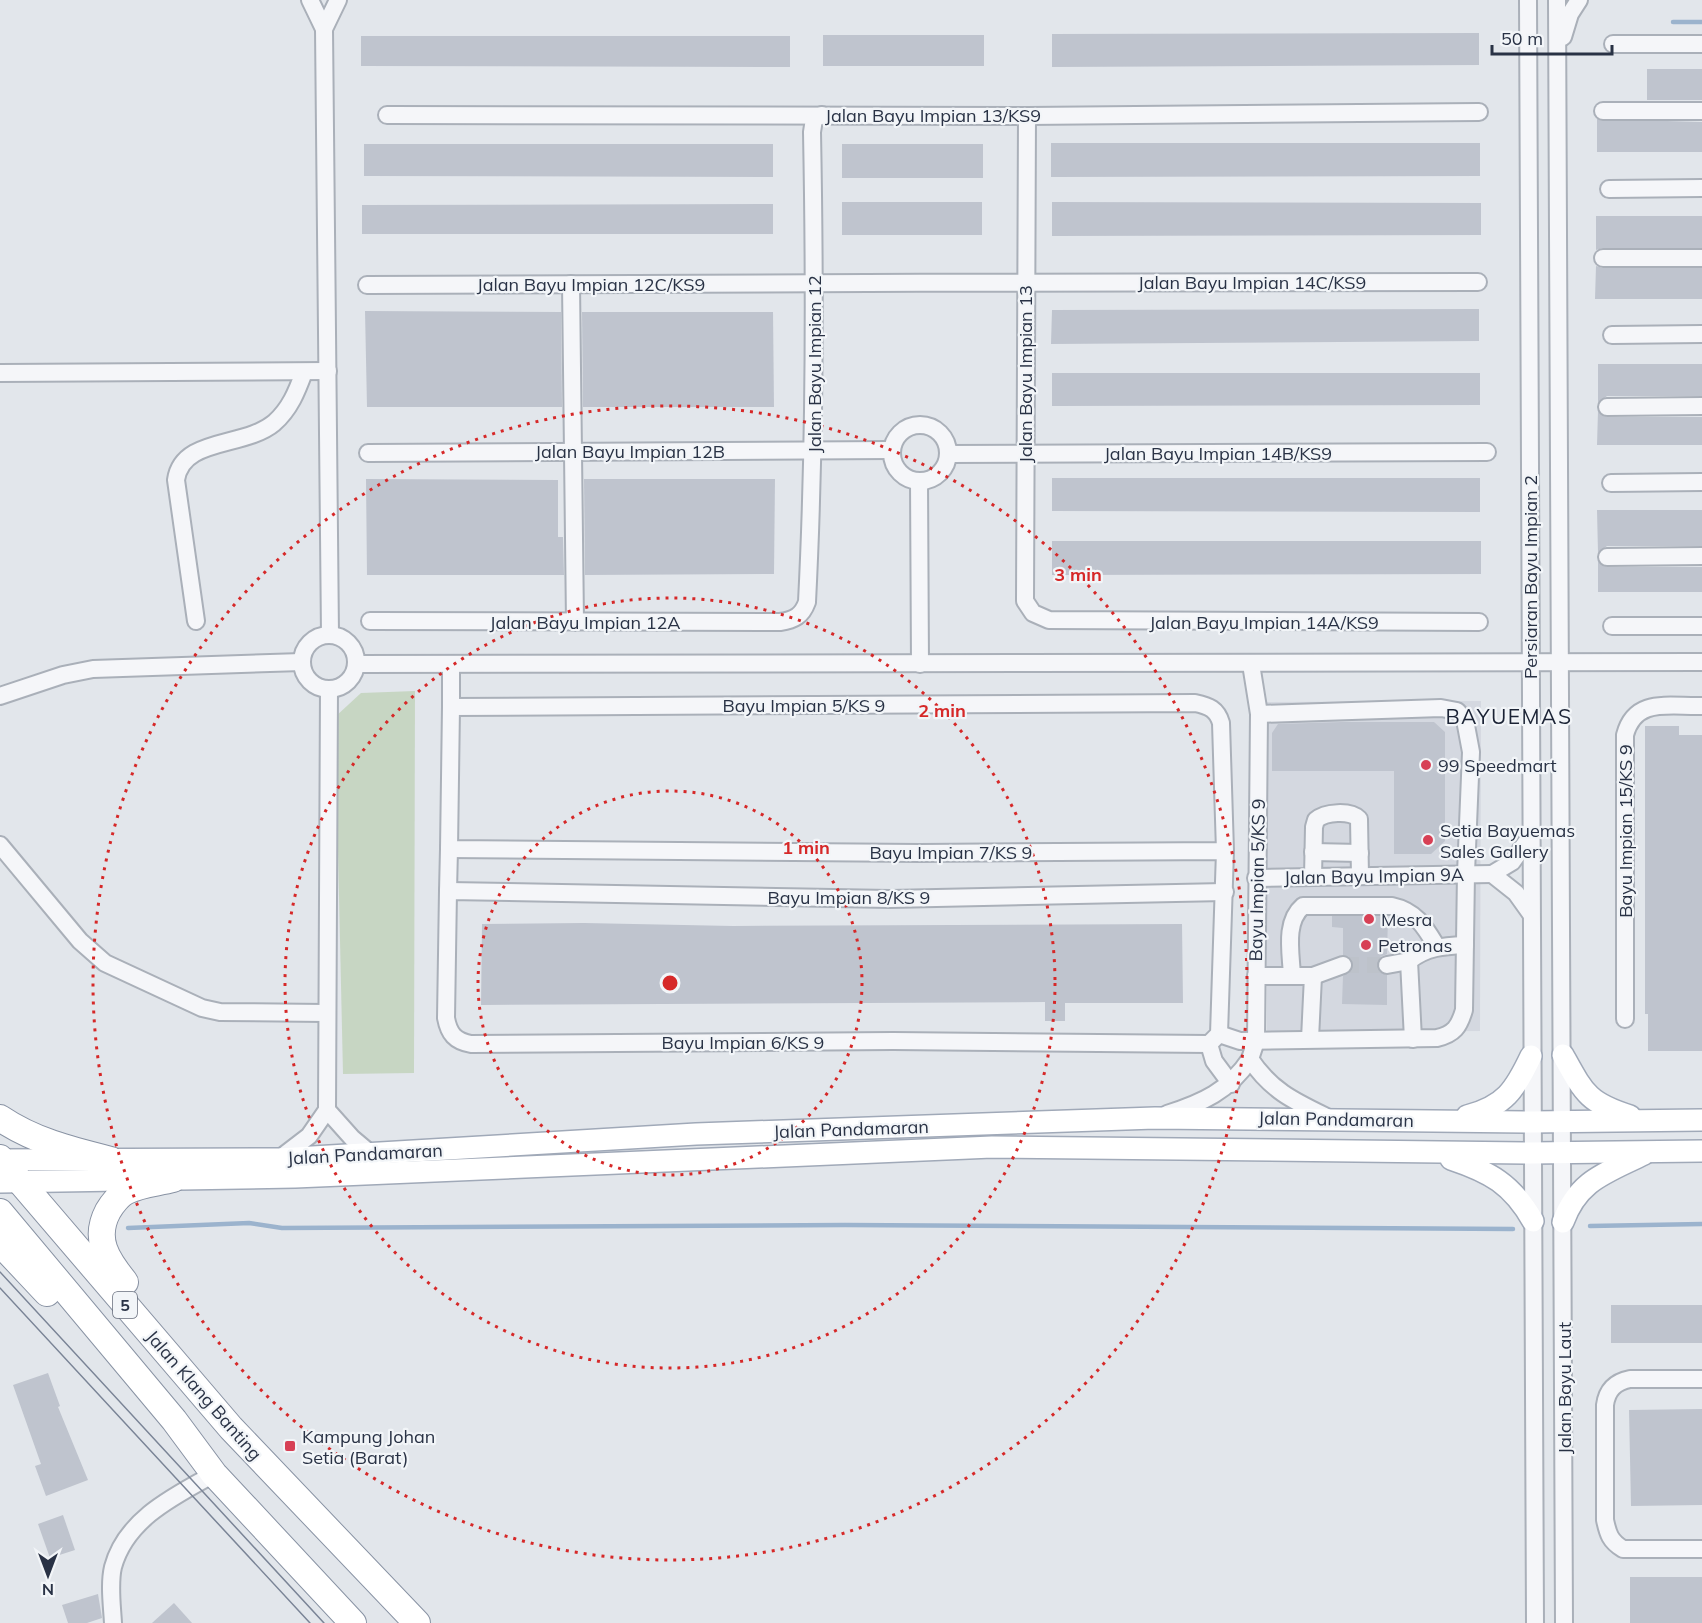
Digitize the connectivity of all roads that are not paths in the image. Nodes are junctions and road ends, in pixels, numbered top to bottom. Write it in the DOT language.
graph roads {
  1 [pos="310,0"];
  2 [pos="338,0"];
  3 [pos="1518,0"];
  4 [pos="1528,0"];
  5 [pos="1557,0"];
  6 [pos="1579,0"];
  7 [pos="1529,17"];
  8 [pos="324,29"];
  9 [pos="1612,44"];
  10 [pos="1702,44"];
  11 [pos="1557,54"];
  12 [pos="1603,111"];
  13 [pos="1702,111"];
  14 [pos="1479,112"];
  15 [pos="387,114"];
  16 [pos="822,115"];
  17 [pos="1027,116"];
  18 [pos="1702,188"];
  19 [pos="1609,189"];
  20 [pos="1603,258"];
  21 [pos="1702,258"];
  22 [pos="815,281"];
  23 [pos="1478,282"];
  24 [pos="1025,283"];
  25 [pos="571,284"];
  26 [pos="367,285"];
  27 [pos="1702,334"];
  28 [pos="1612,335"];
  29 [pos="328,371"];
  30 [pos="304,372"];
  31 [pos="0,373"];
  32 [pos="1702,406"];
  33 [pos="1608,407"];
  34 [pos="814,450"];
  35 [pos="892,450"];
  36 [pos="573,452"];
  37 [pos="1487,452"];
  38 [pos="368,453"];
  39 [pos="1024,453"];
  40 [pos="948,454"];
  41 [pos="919,480"];
  42 [pos="1702,482"];
  43 [pos="1611,483"];
  44 [pos="1702,556"];
  45 [pos="1608,557"];
  46 [pos="799,616"];
  47 [pos="1049,620"];
  48 [pos="196,621"];
  49 [pos="370,621"];
  50 [pos="575,621"];
  51 [pos="1479,621"];
  52 [pos="1612,626"];
  53 [pos="1702,626"];
  54 [pos="330,634"];
  55 [pos="302,662"];
  56 [pos="1702,662"];
  57 [pos="357,664"];
  58 [pos="452,664"];
  59 [pos="920,664"];
  60 [pos="1251,664"];
  61 [pos="1530,664"];
  62 [pos="1561,664"];
  63 [pos="329,689"];
  64 [pos="0,696"];
  65 [pos="1702,706"];
  66 [pos="452,707"];
  67 [pos="1259,714"];
  68 [pos="1530,837"];
  69 [pos="0,845"];
  70 [pos="449,849"];
  71 [pos="1225,851"];
  72 [pos="1313,852"];
  73 [pos="1360,853"];
  74 [pos="1466,873"];
  75 [pos="1492,874"];
  76 [pos="1360,876"];
  77 [pos="1313,877"];
  78 [pos="1256,878"];
  79 [pos="448,891"];
  80 [pos="1225,892"];
  81 [pos="1531,914"];
  82 [pos="1466,945"];
  83 [pos="1437,946"];
  84 [pos="1409,961"];
  85 [pos="1343,965"];
  86 [pos="1387,965"];
  87 [pos="1256,976"];
  88 [pos="1292,976"];
  89 [pos="1313,976"];
  90 [pos="326,1013"];
  91 [pos="1625,1019"];
  92 [pos="1214,1039"];
  93 [pos="1310,1039"];
  94 [pos="1413,1039"];
  95 [pos="1256,1041"];
  96 [pos="1563,1055"];
  97 [pos="1531,1056"];
  98 [pos="1250,1059"];
  99 [pos="1231,1084"];
  100 [pos="327,1110"];
  101 [pos="0,1118"];
  102 [pos="1155,1118"];
  103 [pos="1332,1119"];
  104 [pos="1702,1120"];
  105 [pos="1446,1121"];
  106 [pos="1644,1121"];
  107 [pos="1531,1122"];
  108 [pos="1564,1122"];
  109 [pos="1702,1150"];
  110 [pos="1430,1152"];
  111 [pos="1650,1152"];
  112 [pos="1564,1153"];
  113 [pos="372,1154"];
  114 [pos="1531,1154"];
  115 [pos="279,1159"];
  116 [pos="111,1160"];
  117 [pos="4,1168"];
  118 [pos="172,1179"];
  119 [pos="0,1212"];
  120 [pos="1533,1221"];
  121 [pos="1563,1222"];
  122 [pos="0,1243"];
  123 [pos="1702,1379"];
  124 [pos="174,1420"];
  125 [pos="231,1428"];
  126 [pos="214,1474"];
  127 [pos="1702,1550"];
  128 [pos="113,1623"];
  129 [pos="353,1623"];
  130 [pos="417,1623"];
  131 [pos="1535,1623"];
  132 [pos="1564,1623"];
  1 -- 8 [label="street"];
  2 -- 8 [label="street"];
  3 -- 7 [label="street"];
  4 -- 7 [label="street, Persiaran Bayu Impian 2"];
  5 -- 11 [label="street, Persiaran Bayu Impian 2"];
  6 -- 11 [label="street"];
  7 -- 61 [label="street, Persiaran Bayu Impian 2"];
  8 -- 29 [label="street"];
  9 -- 10 [label="street"];
  11 -- 62 [label="street, Persiaran Bayu Impian 2"];
  12 -- 13 [label="street"];
  14 -- 17 [label="street, Jalan Bayu Impian 13/KS9"];
  15 -- 16 [label="street, Jalan Bayu Impian 13/KS9"];
  16 -- 17 [label="street, Jalan Bayu Impian 13/KS9"];
  16 -- 22 [label="street, Jalan Bayu Impian 12"];
  17 -- 24 [label="street, Jalan Bayu Impian 13"];
  18 -- 19 [label="street"];
  20 -- 21 [label="street"];
  22 -- 24 [label="street, Jalan Bayu Impian 12C/KS9"];
  22 -- 25 [label="street, Jalan Bayu Impian 12C/KS9"];
  22 -- 34 [label="street, Jalan Bayu Impian 12"];
  23 -- 24 [label="street, Jalan Bayu Impian 14C/KS9"];
  24 -- 39 [label="street, Jalan Bayu Impian 13"];
  25 -- 26 [label="street, Jalan Bayu Impian 12C/KS9"];
  25 -- 36 [label="street"];
  27 -- 28 [label="street"];
  29 -- 30 [label="street"];
  29 -- 54 [label="street"];
  30 -- 31 [label="street"];
  30 -- 48 [label="street"];
  32 -- 33 [label="street"];
  34 -- 35 [label="street, Jalan Bayu Impian 12B"];
  34 -- 36 [label="street, Jalan Bayu Impian 12B"];
  34 -- 46 [label="street, Jalan Bayu Impian 12"];
  35 -- 40 [label="street"];
  35 -- 41 [label="street"];
  36 -- 38 [label="street, Jalan Bayu Impian 12B"];
  36 -- 50 [label="street"];
  37 -- 39 [label="street, Jalan Bayu Impian 14B/KS9"];
  39 -- 40 [label="street, Jalan Bayu Impian 14B/KS9"];
  39 -- 47 [label="street, Jalan Bayu Impian 13"];
  40 -- 41 [label="street"];
  41 -- 59 [label="street"];
  42 -- 43 [label="street"];
  44 -- 45 [label="street"];
  46 -- 50 [label="street, Jalan Bayu Impian 12A"];
  47 -- 51 [label="street, Jalan Bayu Impian 14A/KS9"];
  49 -- 50 [label="street, Jalan Bayu Impian 12A"];
  52 -- 53 [label="street"];
  54 -- 55 [label="street"];
  54 -- 57 [label="street"];
  55 -- 63 [label="street"];
  55 -- 64 [label="street"];
  56 -- 62 [label="street"];
  57 -- 58 [label="street"];
  57 -- 63 [label="street"];
  58 -- 59 [label="street"];
  58 -- 66 [label="street"];
  59 -- 60 [label="street"];
  60 -- 61 [label="street"];
  60 -- 67 [label="street, Bayu Impian 5/KS 9"];
  61 -- 62 [label="street"];
  61 -- 68 [label="street, Persiaran Bayu Impian 2"];
  62 -- 96 [label="street, Persiaran Bayu Impian 2"];
  63 -- 90 [label="street"];
  65 -- 91 [label="street, Bayu Impian 15/KS 9"];
  66 -- 70 [label="street"];
  66 -- 71 [label="street, Bayu Impian 5/KS 9"];
  67 -- 74 [label="street"];
  67 -- 78 [label="street, Bayu Impian 5/KS 9"];
  68 -- 75 [label="street"];
  68 -- 81 [label="street, Persiaran Bayu Impian 2"];
  69 -- 90 [label="street"];
  70 -- 71 [label="street, Bayu Impian 7/KS 9"];
  70 -- 79 [label="street"];
  71 -- 80 [label="street"];
  72 -- 73 [label="street"];
  72 -- 73 [label="street"];
  72 -- 77 [label="street"];
  73 -- 76 [label="street"];
  74 -- 75 [label="street, Jalan Bayu Impian 9A"];
  74 -- 76 [label="street, Jalan Bayu Impian 9A"];
  74 -- 82 [label="street"];
  75 -- 81 [label="street"];
  76 -- 77 [label="street, Jalan Bayu Impian 9A"];
  77 -- 78 [label="street, Jalan Bayu Impian 9A"];
  78 -- 87 [label="street, Bayu Impian 5/KS 9"];
  79 -- 80 [label="street, Bayu Impian 8/KS 9"];
  79 -- 92 [label="street, Bayu Impian 6/KS 9"];
  80 -- 92 [label="street"];
  81 -- 97 [label="street, Persiaran Bayu Impian 2"];
  82 -- 83 [label="street"];
  82 -- 94 [label="street"];
  83 -- 84 [label="street"];
  83 -- 88 [label="street"];
  84 -- 86 [label="street"];
  84 -- 94 [label="street"];
  85 -- 89 [label="street"];
  87 -- 88 [label="street"];
  87 -- 95 [label="street, Bayu Impian 5/KS 9"];
  88 -- 89 [label="street"];
  89 -- 93 [label="street"];
  90 -- 100 [label="street"];
  92 -- 95 [label="street"];
  92 -- 99 [label="street"];
  93 -- 94 [label="street"];
  93 -- 95 [label="street"];
  95 -- 98 [label="street, Bayu Impian 5/KS 9"];
  96 -- 106 [label="main road"];
  96 -- 108 [label="street, Persiaran Bayu Impian 2"];
  97 -- 105 [label="main road"];
  97 -- 107 [label="street, Persiaran Bayu Impian 2"];
  98 -- 99 [label="street, Bayu Impian 5/KS 9"];
  98 -- 103 [label="street"];
  99 -- 102 [label="street"];
  100 -- 113 [label="street"];
  100 -- 115 [label="street"];
  101 -- 116 [label="highway"];
  102 -- 103 [label="main road, Jalan Pandamaran"];
  102 -- 113 [label="main road, Jalan Pandamaran"];
  103 -- 105 [label="main road, Jalan Pandamaran"];
  104 -- 106 [label="main road, Jalan Pandamaran"];
  105 -- 107 [label="main road, Jalan Pandamaran"];
  106 -- 108 [label="main road, Jalan Pandamaran"];
  107 -- 108 [label="main road, Jalan Pandamaran"];
  107 -- 114 [label="street, Persiaran Bayu Impian 2"];
  108 -- 112 [label="street, Persiaran Bayu Impian 2"];
  109 -- 111 [label="main road, Jalan Pandamaran"];
  110 -- 114 [label="main road, Jalan Pandamaran"];
  110 -- 118 [label="main road, Jalan Pandamaran"];
  110 -- 120 [label="main road"];
  111 -- 112 [label="main road, Jalan Pandamaran"];
  111 -- 121 [label="main road"];
  112 -- 114 [label="main road, Jalan Pandamaran"];
  112 -- 121 [label="street, Jalan Bayu Laut"];
  113 -- 115 [label="main road, Jalan Pandamaran"];
  114 -- 120 [label="street, Jalan Bayu Laut"];
  115 -- 116 [label="main road, Jalan Pandamaran"];
  116 -- 117 [label="main road, Jalan Pandamaran"];
  117 -- 118 [label="main road, Jalan Pandamaran"];
  117 -- 125 [label="highway, Jalan Klang Banting / 5"];
  118 -- 125 [label="highway"];
  119 -- 124 [label="highway, Jalan Klang Banting / 5"];
  120 -- 131 [label="street, Jalan Bayu Laut"];
  121 -- 132 [label="street, Jalan Bayu Laut"];
  122 -- 124 [label="highway"];
  123 -- 127 [label="street"];
  124 -- 126 [label="highway, Jalan Klang Banting / 5"];
  125 -- 130 [label="highway, Jalan Klang Banting / 5"];
  126 -- 128 [label="street"];
  126 -- 129 [label="highway, Jalan Klang Banting / 5"];
}
